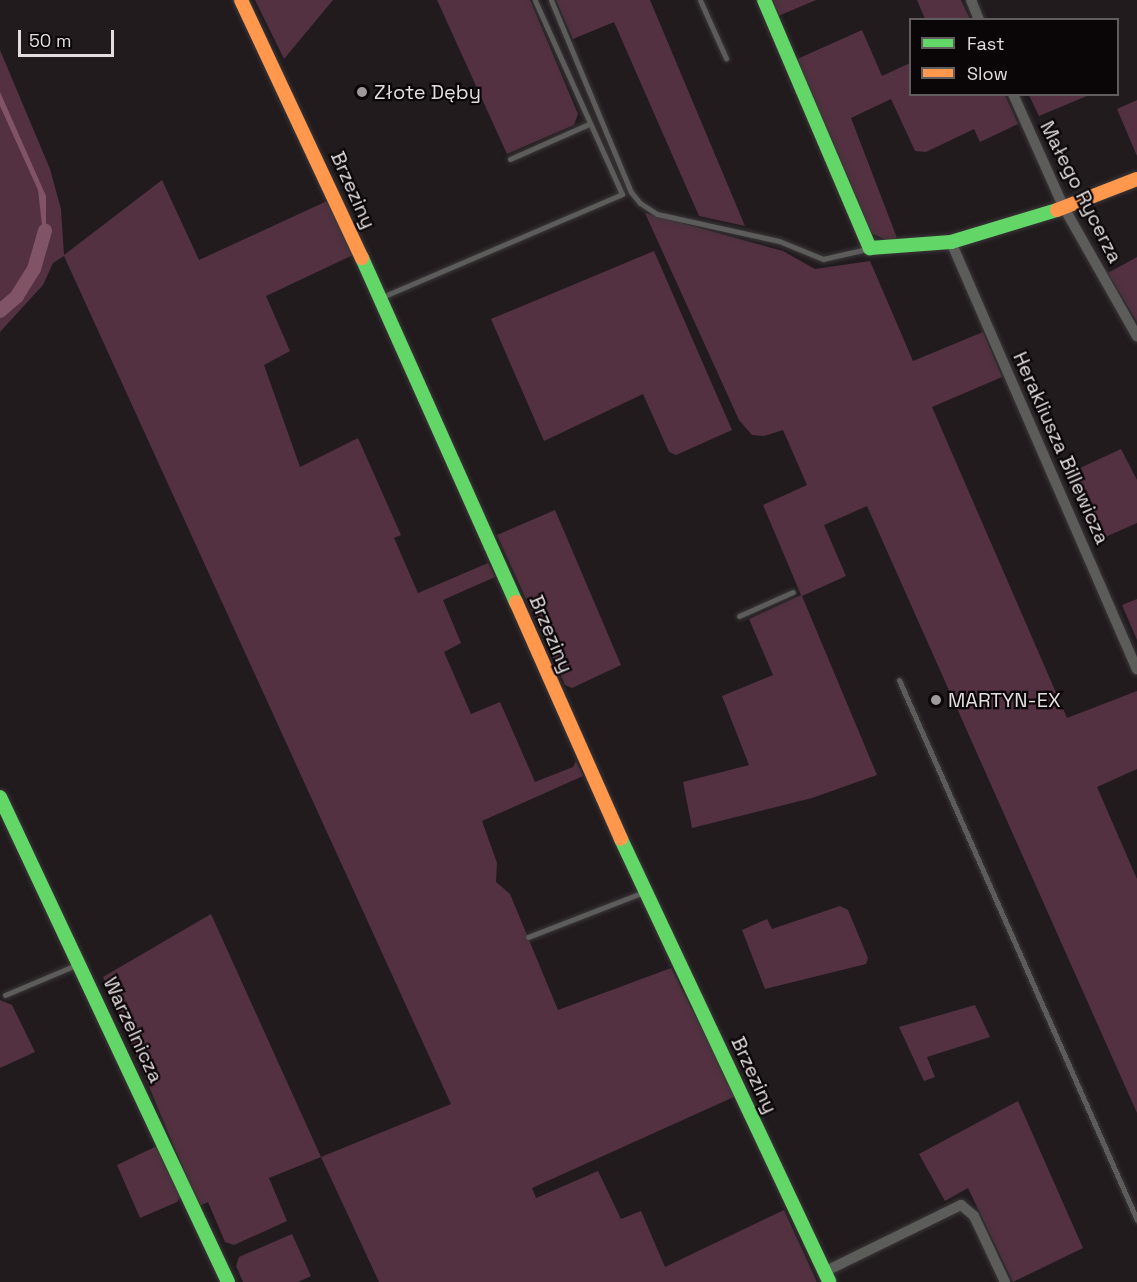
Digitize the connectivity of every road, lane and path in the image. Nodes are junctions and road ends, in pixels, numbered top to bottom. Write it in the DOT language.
graph roads {
  1 [pos="241,0"];
  2 [pos="535,0"];
  3 [pos="551,0"];
  4 [pos="700,0"];
  5 [pos="764,0"];
  6 [pos="970,0"];
  7 [pos="978,18"];
  8 [pos="726,58"];
  9 [pos="1014,96"];
  10 [pos="589,124"];
  11 [pos="510,159"];
  12 [pos="1137,178"];
  13 [pos="1063,206"];
  14 [pos="951,242"];
  15 [pos="870,248"];
  16 [pos="381,298"];
  17 [pos="1137,336"];
  18 [pos="793,592"];
  19 [pos="739,616"];
  20 [pos="1137,669"];
  21 [pos="899,680"];
  22 [pos="1,803"];
  23 [pos="646,891"];
  24 [pos="528,937"];
  25 [pos="80,963"];
  26 [pos="5,995"];
  27 [pos="1137,1221"];
  28 [pos="826,1277"];
  29 [pos="228,1282"];
  30 [pos="1005,1282"];
  1 -- 16 [label="street, Brzeziny"];
  2 -- 10 [label="lane"];
  3 -- 15 [label="lane"];
  4 -- 8 [label="lane"];
  5 -- 15 [label="street"];
  6 -- 7 [label="street"];
  9 -- 13 [label="street, Małego Rycerza"];
  10 -- 11 [label="lane"];
  10 -- 16 [label="lane"];
  12 -- 13 [label="street"];
  13 -- 14 [label="street"];
  13 -- 17 [label="street, Małego Rycerza"];
  14 -- 15 [label="street"];
  14 -- 20 [label="street, Herakliusza Billewicza"];
  16 -- 23 [label="street, Brzeziny"];
  18 -- 19 [label="lane"];
  21 -- 27 [label="lane"];
  22 -- 25 [label="street, Warzelnicza"];
  23 -- 24 [label="lane"];
  23 -- 28 [label="street, Brzeziny"];
  25 -- 26 [label="lane"];
  25 -- 29 [label="street, Warzelnicza"];
  28 -- 30 [label="street"];
}
